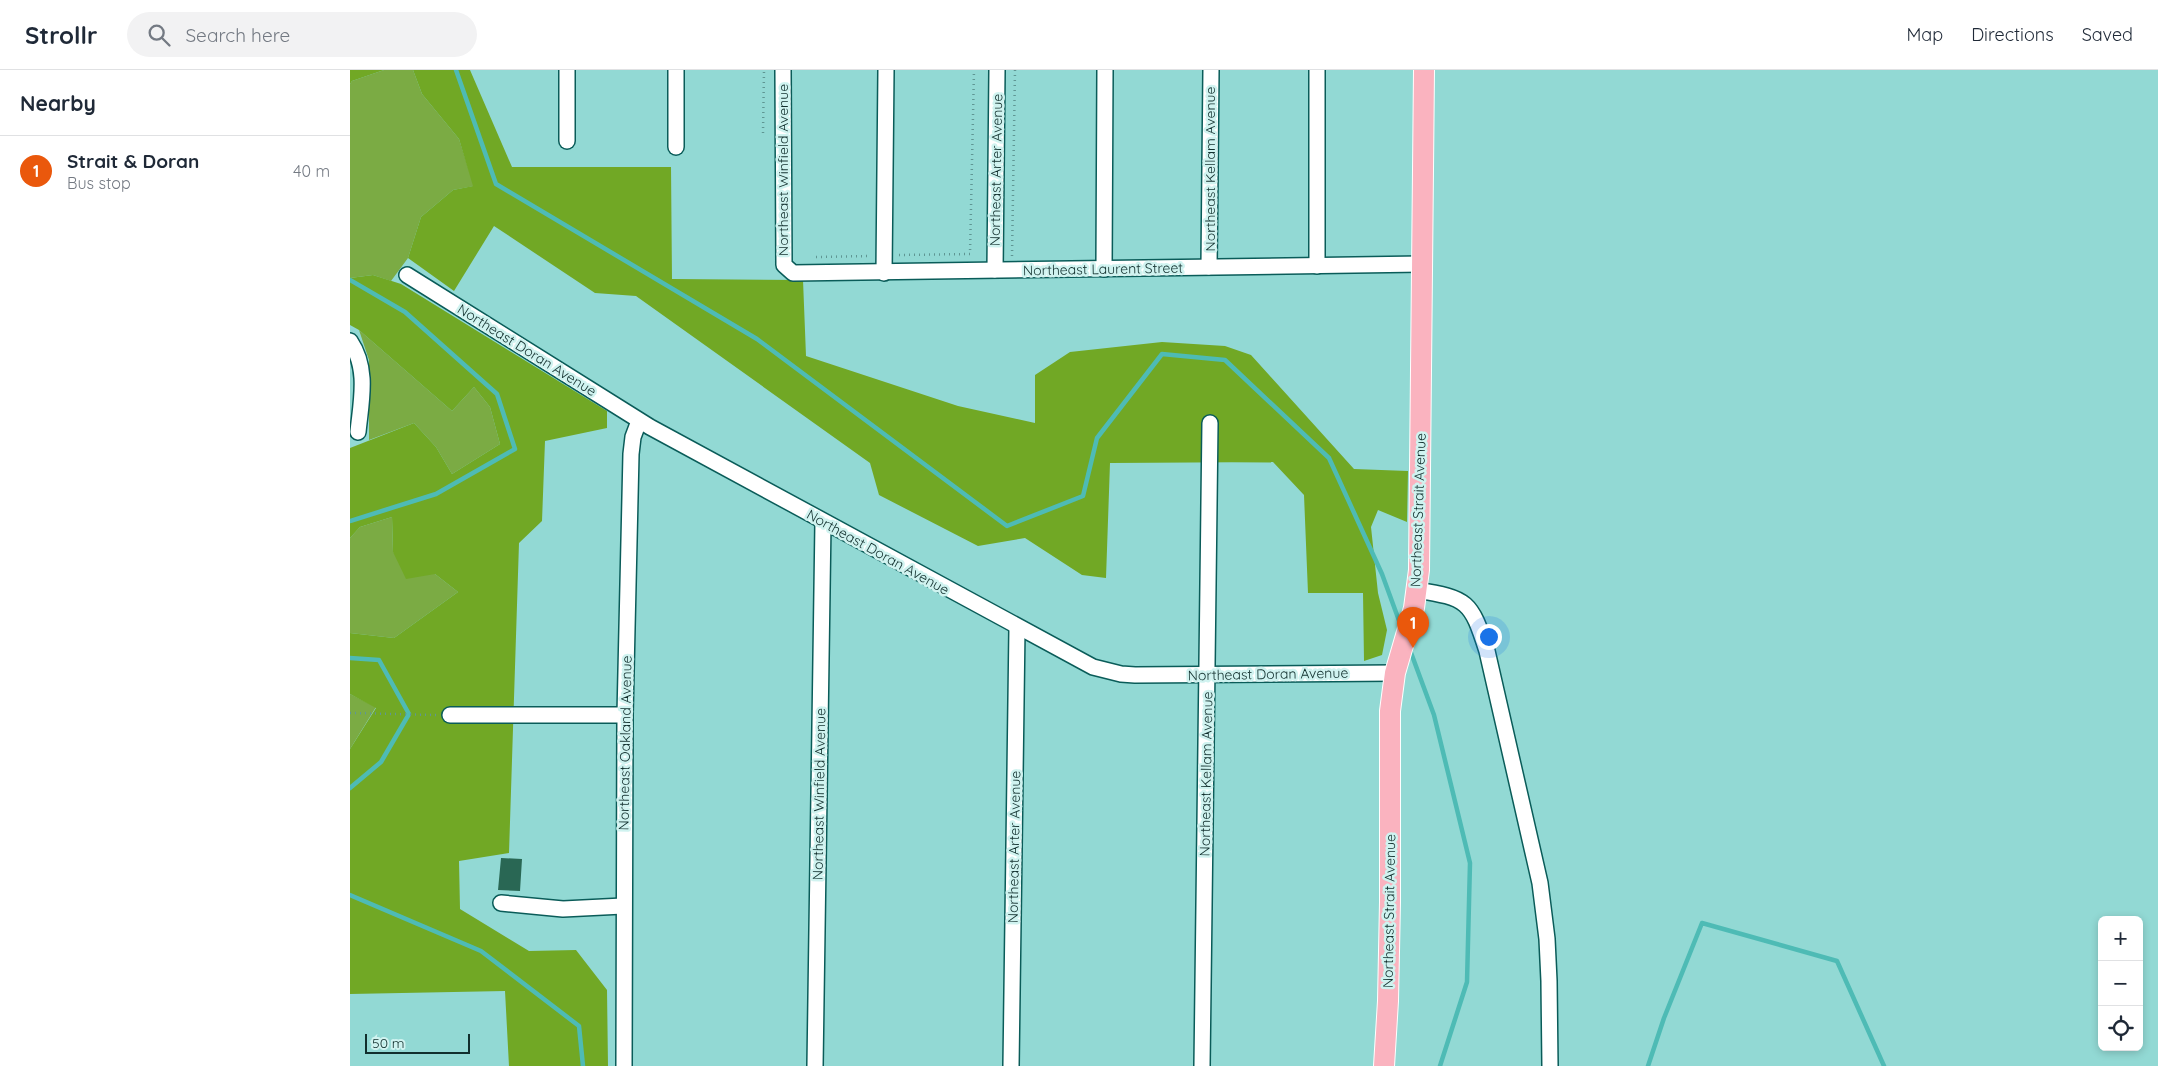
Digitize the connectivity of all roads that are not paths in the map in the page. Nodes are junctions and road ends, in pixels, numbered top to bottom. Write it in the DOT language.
graph roads {
  1 [pos="567,70"];
  2 [pos="676,70"];
  3 [pos="783,70"];
  4 [pos="886,70"];
  5 [pos="998,70"];
  6 [pos="1105,70"];
  7 [pos="1211,70"];
  8 [pos="1317,70"];
  9 [pos="1424,70"];
  10 [pos="567,141"];
  11 [pos="676,147"];
  12 [pos="1422,264"];
  13 [pos="1317,266"];
  14 [pos="1209,267"];
  15 [pos="786,269"];
  16 [pos="1104,269"];
  17 [pos="995,270"];
  18 [pos="884,273"];
  19 [pos="407,275"];
  20 [pos="350,341"];
  21 [pos="639,420"];
  22 [pos="1210,423"];
  23 [pos="358,432"];
  24 [pos="823,522"];
  25 [pos="1416,590"];
  26 [pos="1017,628"];
  27 [pos="1395,673"];
  28 [pos="1207,675"];
  29 [pos="450,715"];
  30 [pos="625,715"];
  31 [pos="501,903"];
  32 [pos="623,906"];
  33 [pos="624,1066"];
  34 [pos="815,1066"];
  35 [pos="1011,1066"];
  36 [pos="1202,1066"];
  37 [pos="1384,1066"];
  38 [pos="1550,1066"];
  1 -- 10 [label="street"];
  2 -- 11 [label="street"];
  3 -- 15 [label="street, Northeast Winfield Avenue"];
  4 -- 18 [label="street"];
  5 -- 17 [label="street, Northeast Arter Avenue"];
  6 -- 16 [label="street"];
  7 -- 14 [label="street, Northeast Kellam Avenue"];
  8 -- 13 [label="street"];
  9 -- 12 [label="main road, Northeast Strait Avenue"];
  12 -- 13 [label="street, Northeast Laurent Street"];
  12 -- 25 [label="main road, Northeast Strait Avenue"];
  13 -- 14 [label="street, Northeast Laurent Street"];
  14 -- 16 [label="street, Northeast Laurent Street"];
  15 -- 18 [label="street, Northeast Laurent Street"];
  16 -- 17 [label="street, Northeast Laurent Street"];
  17 -- 18 [label="street, Northeast Laurent Street"];
  19 -- 21 [label="street, Northeast Doran Avenue"];
  20 -- 23 [label="street"];
  21 -- 24 [label="street, Northeast Doran Avenue"];
  21 -- 30 [label="street, Northeast Oakland Avenue"];
  22 -- 28 [label="street, Northeast Kellam Avenue"];
  24 -- 26 [label="street, Northeast Doran Avenue"];
  24 -- 34 [label="street, Northeast Winfield Avenue"];
  25 -- 27 [label="main road, Northeast Strait Avenue"];
  25 -- 38 [label="street"];
  26 -- 28 [label="street, Northeast Doran Avenue"];
  26 -- 35 [label="street, Northeast Arter Avenue"];
  27 -- 28 [label="street, Northeast Doran Avenue"];
  27 -- 37 [label="main road, Northeast Strait Avenue"];
  28 -- 36 [label="street, Northeast Kellam Avenue"];
  29 -- 30 [label="street"];
  30 -- 32 [label="street, Northeast Oakland Avenue"];
  31 -- 32 [label="street"];
  32 -- 33 [label="street, Northeast Oakland Avenue"];
}
